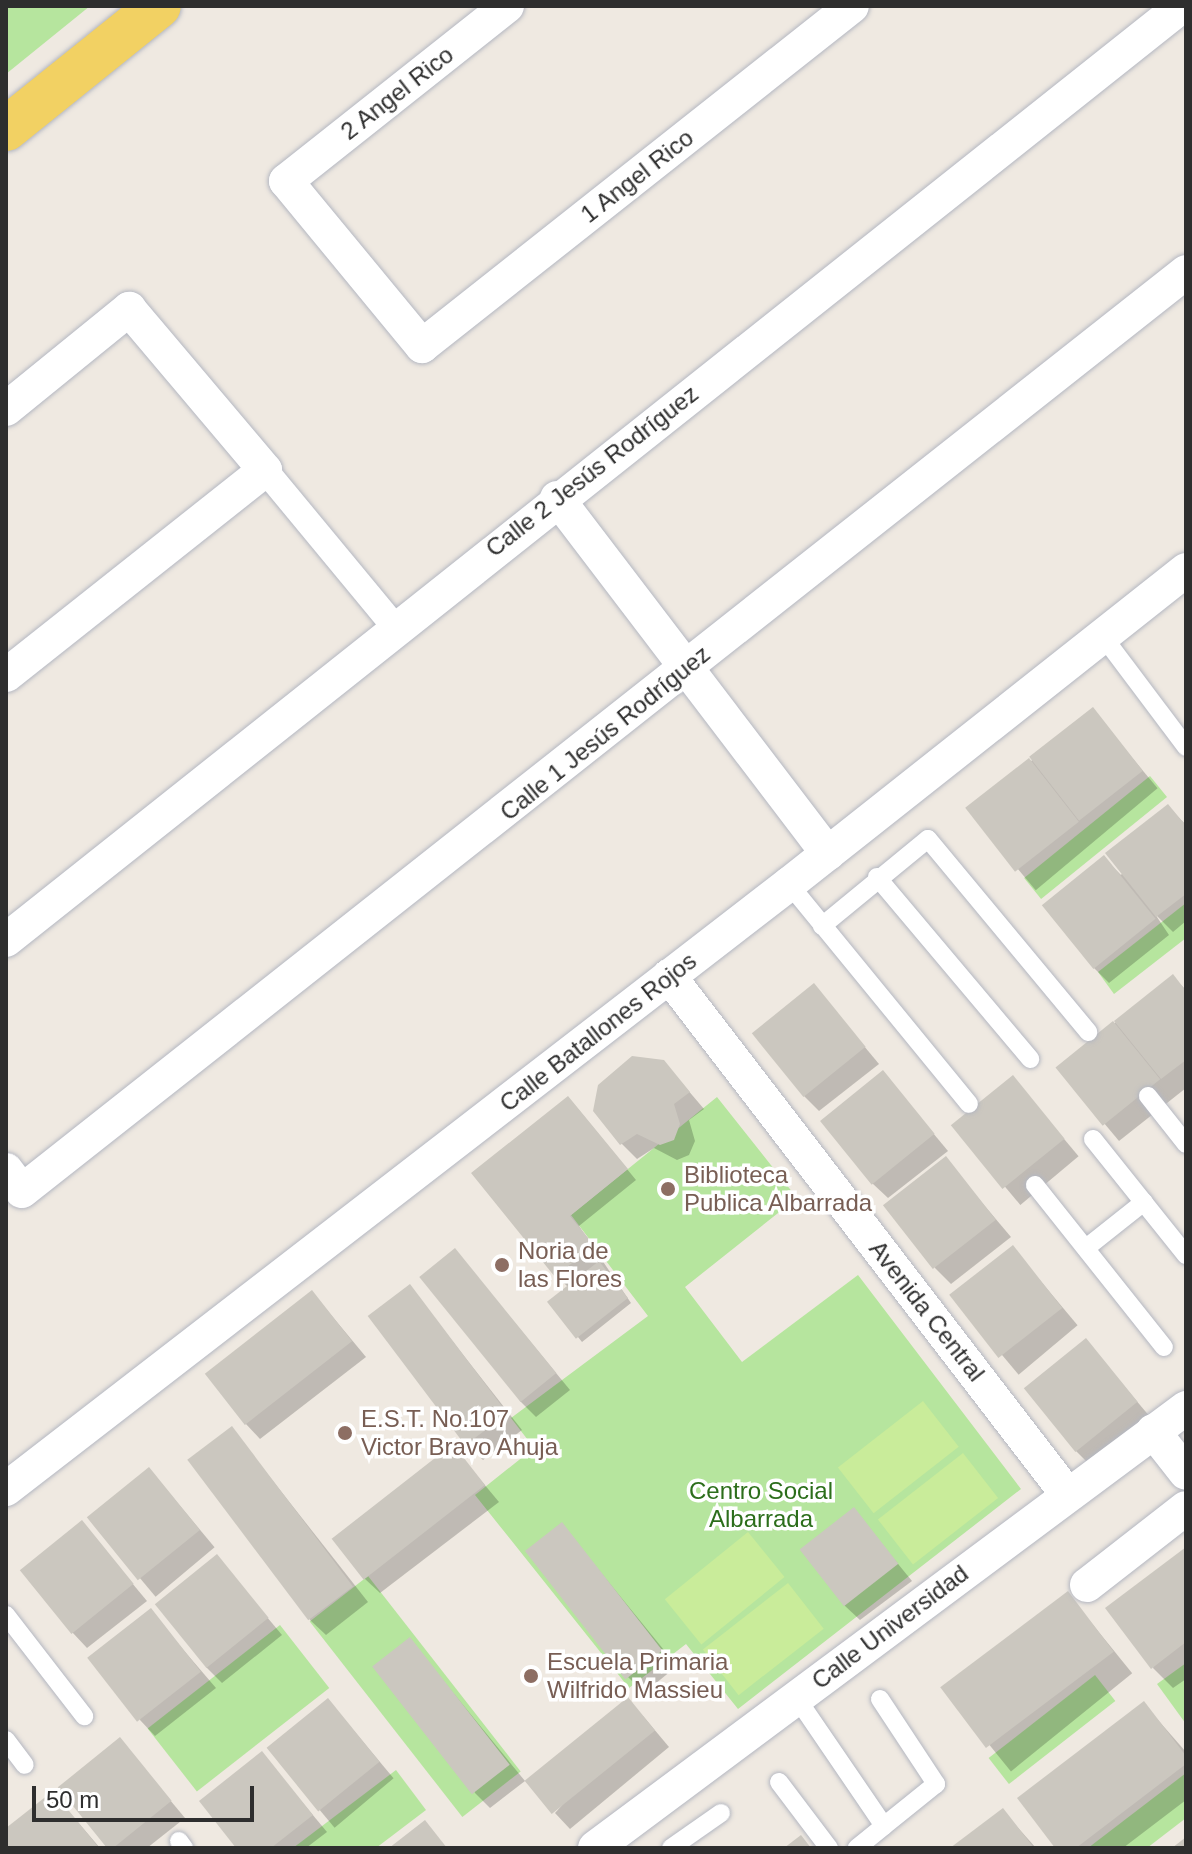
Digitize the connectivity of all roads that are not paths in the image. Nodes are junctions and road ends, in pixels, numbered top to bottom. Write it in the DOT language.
graph roads {
  1 [pos="159,6"];
  2 [pos="507,6"];
  3 [pos="852,6"];
  4 [pos="1182,6"];
  5 [pos="6,129"];
  6 [pos="1186,272"];
  7 [pos="422,346"];
  8 [pos="6,409"];
  9 [pos="265,470"];
  10 [pos="557,498"];
  11 [pos="1186,570"];
  12 [pos="395,627"];
  13 [pos="1102,635"];
  14 [pos="685,668"];
  15 [pos="6,675"];
  16 [pos="1186,747"];
  17 [pos="828,854"];
  18 [pos="877,877"];
  19 [pos="789,884"];
  20 [pos="822,926"];
  21 [pos="6,940"];
  22 [pos="669,976"];
  23 [pos="1088,1032"];
  24 [pos="1030,1059"];
  25 [pos="1148,1096"];
  26 [pos="969,1104"];
  27 [pos="1093,1139"];
  28 [pos="1186,1144"];
  29 [pos="14,1181"];
  30 [pos="1035,1185"];
  31 [pos="1144,1202"];
  32 [pos="1086,1248"];
  33 [pos="1186,1255"];
  34 [pos="1164,1347"];
  35 [pos="1186,1408"];
  36 [pos="1153,1431"];
  37 [pos="1186,1473"];
  38 [pos="6,1489"];
  39 [pos="1067,1494"];
  40 [pos="1186,1508"];
  41 [pos="1087,1585"];
  42 [pos="6,1615"];
  43 [pos="796,1697"];
  44 [pos="880,1699"];
  45 [pos="84,1716"];
  46 [pos="6,1740"];
  47 [pos="25,1765"];
  48 [pos="779,1782"];
  49 [pos="721,1813"];
  50 [pos="884,1826"];
  51 [pos="595,1848"];
  52 [pos="671,1848"];
  53 [pos="829,1848"];
  54 [pos="857,1848"];
  1 -- 5 [label="main road"];
  2 -- 7 [label="street, 2 Angel Rico"];
  3 -- 7 [label="street, 1 Angel Rico"];
  4 -- 10 [label="street, Calle 2 Jesús Rodríguez"];
  6 -- 14 [label="street, Calle 1 Jesús Rodríguez"];
  8 -- 9 [label="street"];
  9 -- 12 [label="street"];
  9 -- 15 [label="street"];
  10 -- 12 [label="street, Calle 2 Jesús Rodríguez"];
  10 -- 14 [label="street"];
  11 -- 13 [label="street, Calle Batallones Rojos"];
  12 -- 21 [label="street, Calle 2 Jesús Rodríguez"];
  13 -- 16 [label="lane"];
  13 -- 17 [label="street, Calle Batallones Rojos"];
  14 -- 17 [label="street"];
  14 -- 29 [label="street, Calle 1 Jesús Rodríguez"];
  17 -- 19 [label="street, Calle Batallones Rojos"];
  18 -- 20 [label="lane"];
  18 -- 23 [label="lane"];
  18 -- 24 [label="lane"];
  19 -- 20 [label="lane"];
  19 -- 22 [label="street, Calle Batallones Rojos"];
  20 -- 26 [label="lane"];
  22 -- 38 [label="street, Calle Batallones Rojos"];
  22 -- 39 [label="street, Avenida Central"];
  25 -- 28 [label="lane"];
  27 -- 31 [label="lane"];
  30 -- 32 [label="lane"];
  31 -- 32 [label="lane"];
  31 -- 33 [label="lane"];
  32 -- 34 [label="lane"];
  35 -- 36 [label="street, Calle Universidad"];
  36 -- 37 [label="street"];
  36 -- 39 [label="street, Calle Universidad"];
  39 -- 43 [label="street, Calle Universidad"];
  40 -- 41 [label="street"];
  42 -- 45 [label="lane"];
  43 -- 50 [label="lane"];
  43 -- 51 [label="street, Calle Universidad"];
  44 -- 50 [label="lane"];
  46 -- 47 [label="lane"];
  48 -- 53 [label="lane"];
  49 -- 52 [label="lane"];
  50 -- 54 [label="lane"];
}
